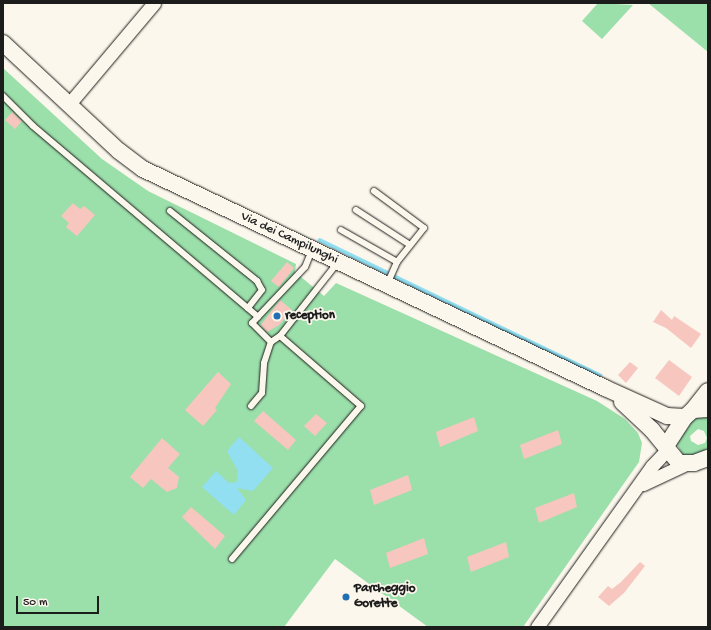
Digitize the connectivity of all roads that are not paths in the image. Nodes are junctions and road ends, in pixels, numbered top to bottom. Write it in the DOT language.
graph roads {
  1 [pos="154,3"];
  2 [pos="3,44"];
  3 [pos="3,96"];
  4 [pos="69,104"];
  5 [pos="374,190"];
  6 [pos="356,210"];
  7 [pos="170,211"];
  8 [pos="341,230"];
  9 [pos="410,245"];
  10 [pos="312,250"];
  11 [pos="338,262"];
  12 [pos="397,262"];
  13 [pos="387,285"];
  14 [pos="248,308"];
  15 [pos="258,317"];
  16 [pos="280,336"];
  17 [pos="271,342"];
  18 [pos="605,388"];
  19 [pos="708,391"];
  20 [pos="251,406"];
  21 [pos="695,412"];
  22 [pos="667,448"];
  23 [pos="708,458"];
  24 [pos="686,464"];
  25 [pos="636,488"];
  26 [pos="232,559"];
  27 [pos="537,627"];
  1 -- 4 [label="street"];
  2 -- 4 [label="street, Via dei Campilunghi"];
  3 -- 14 [label="lane"];
  4 -- 10 [label="street, Via dei Campilunghi"];
  5 -- 9 [label="lane"];
  6 -- 9 [label="lane"];
  7 -- 14 [label="lane"];
  8 -- 12 [label="lane"];
  9 -- 12 [label="lane"];
  10 -- 11 [label="street, Via dei Campilunghi"];
  10 -- 15 [label="lane"];
  11 -- 13 [label="street, Via dei Campilunghi"];
  11 -- 16 [label="lane"];
  12 -- 13 [label="lane"];
  13 -- 18 [label="street, Via dei Campilunghi"];
  14 -- 15 [label="lane"];
  15 -- 17 [label="lane"];
  16 -- 17 [label="lane"];
  16 -- 26 [label="lane"];
  17 -- 20 [label="lane"];
  18 -- 21 [label="street, Via dei Campilunghi"];
  18 -- 22 [label="street, Via dei Campilunghi"];
  19 -- 21 [label="street"];
  21 -- 22 [label="street"];
  22 -- 24 [label="street, Via dei Campilunghi"];
  22 -- 25 [label="street"];
  23 -- 24 [label="street"];
  24 -- 25 [label="street"];
  25 -- 27 [label="street"];
}
